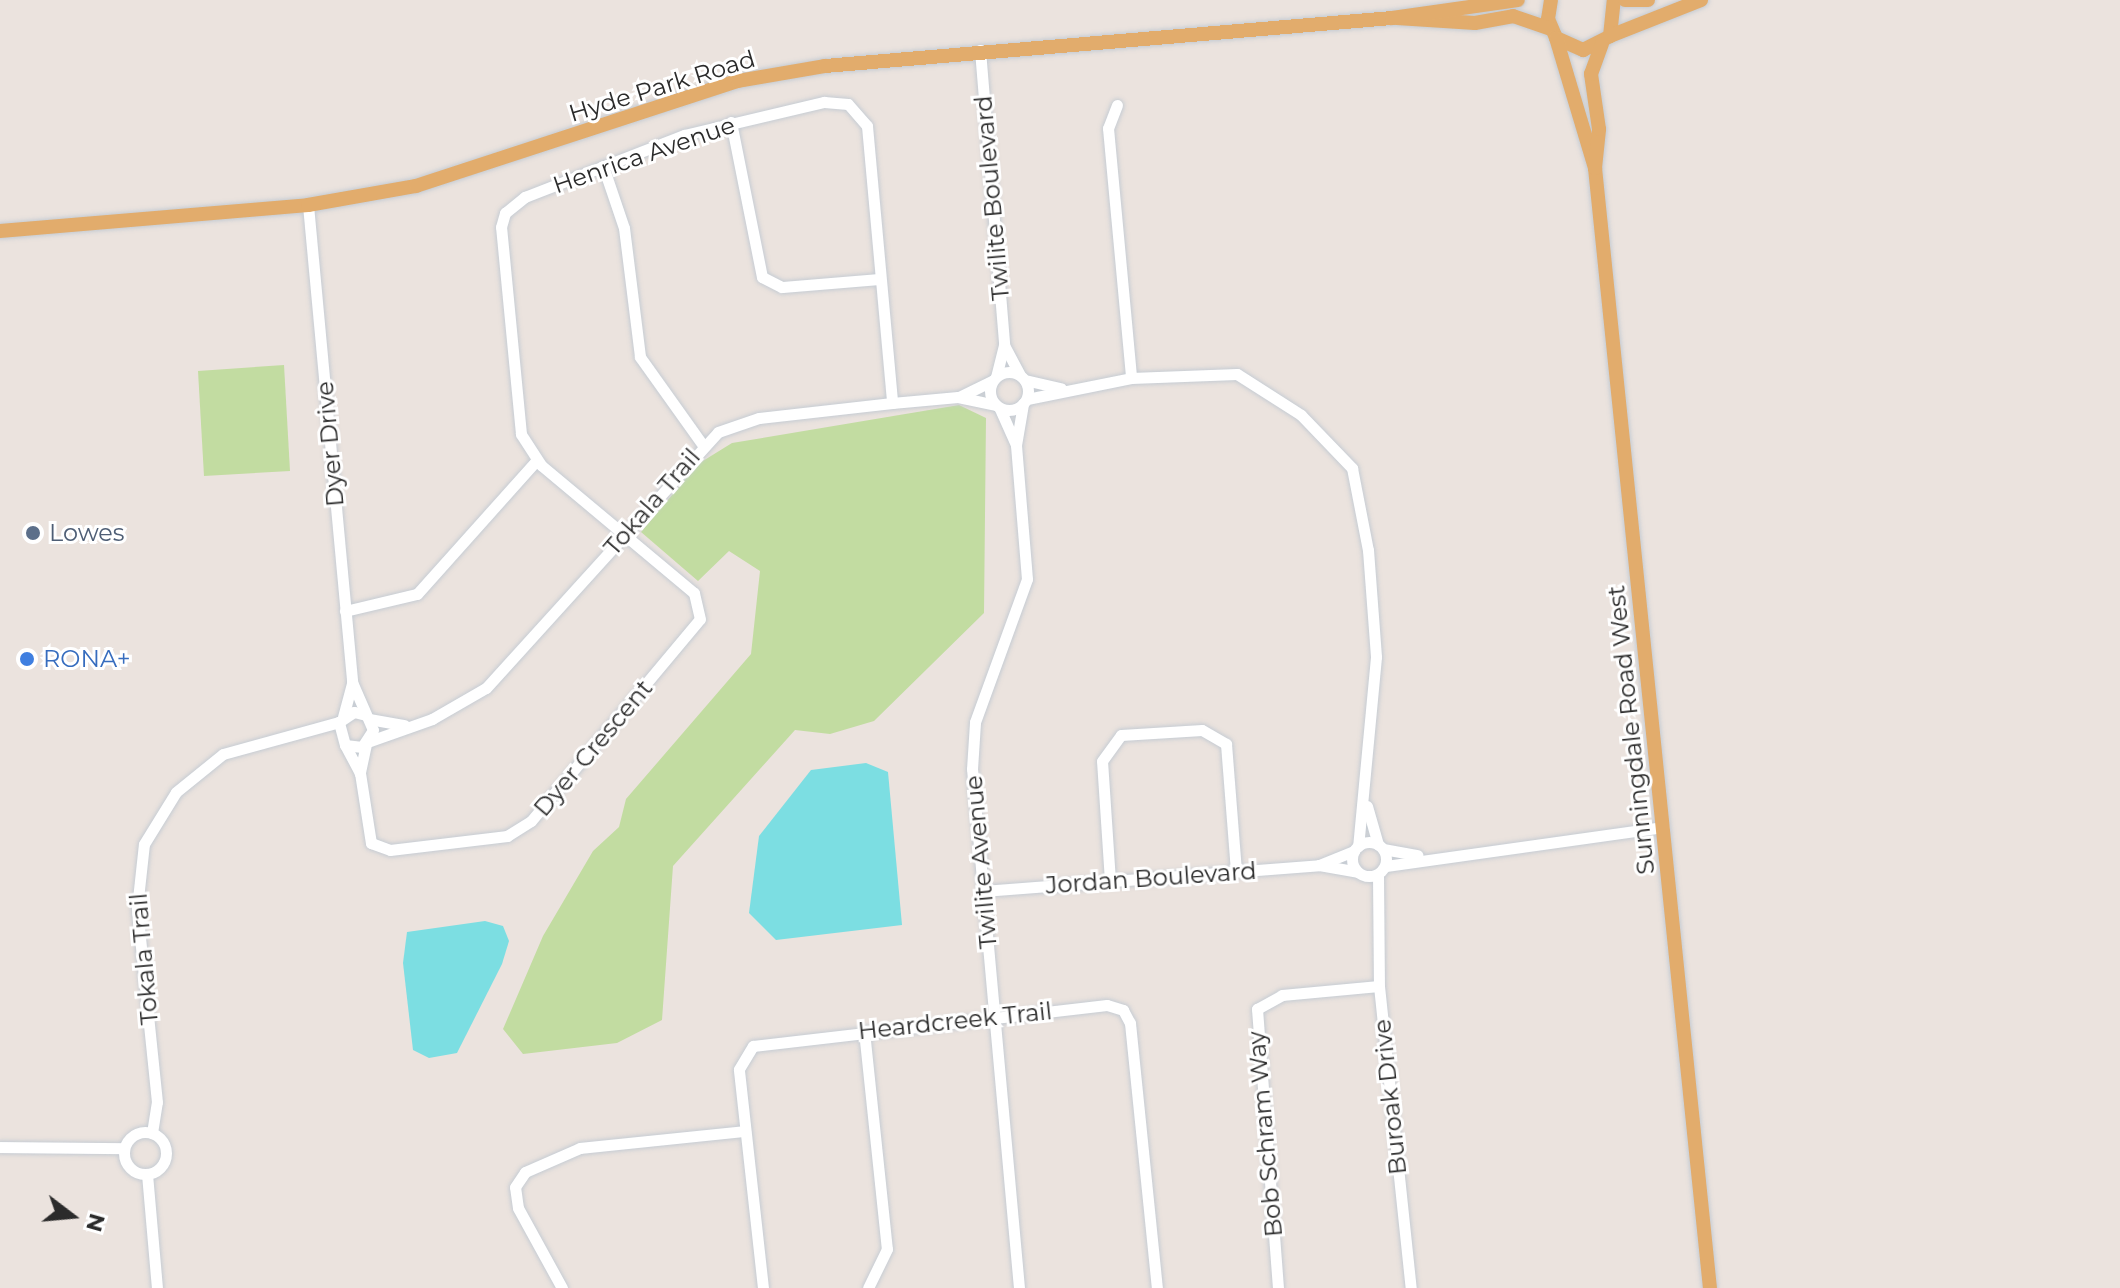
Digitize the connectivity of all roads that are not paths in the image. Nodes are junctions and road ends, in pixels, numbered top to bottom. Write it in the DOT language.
graph roads {
  1 [pos="1518,0"];
  2 [pos="1551,0"];
  3 [pos="1614,0"];
  4 [pos="1625,0"];
  5 [pos="1648,0"];
  6 [pos="1701,0"];
  7 [pos="1392,18"];
  8 [pos="1553,33"];
  9 [pos="1606,40"];
  10 [pos="980,50"];
  11 [pos="1117,105"];
  12 [pos="731,122"];
  13 [pos="603,166"];
  14 [pos="1595,168"];
  15 [pos="308,205"];
  16 [pos="0,231"];
  17 [pos="880,279"];
  18 [pos="1004,345"];
  19 [pos="994,378"];
  20 [pos="1022,378"];
  21 [pos="1131,378"];
  22 [pos="1061,388"];
  23 [pos="958,397"];
  24 [pos="1025,401"];
  25 [pos="892,403"];
  26 [pos="997,407"];
  27 [pos="702,444"];
  28 [pos="1016,445"];
  29 [pos="537,460"];
  30 [pos="625,533"];
  31 [pos="345,611"];
  32 [pos="352,682"];
  33 [pos="367,717"];
  34 [pos="341,719"];
  35 [pos="404,725"];
  36 [pos="301,734"];
  37 [pos="342,742"];
  38 [pos="368,742"];
  39 [pos="360,773"];
  40 [pos="1365,801"];
  41 [pos="1663,827"];
  42 [pos="1381,846"];
  43 [pos="1356,848"];
  44 [pos="1421,856"];
  45 [pos="1319,865"];
  46 [pos="1382,870"];
  47 [pos="1236,871"];
  48 [pos="1360,874"];
  49 [pos="1110,881"];
  50 [pos="983,891"];
  51 [pos="1375,906"];
  52 [pos="1379,986"];
  53 [pos="994,1016"];
  54 [pos="864,1031"];
  55 [pos="745,1131"];
  56 [pos="152,1133"];
  57 [pos="0,1147"];
  58 [pos="124,1148"];
  59 [pos="147,1174"];
  60 [pos="157,1288"];
  61 [pos="562,1288"];
  62 [pos="763,1288"];
  63 [pos="868,1288"];
  64 [pos="1019,1288"];
  65 [pos="1157,1288"];
  66 [pos="1278,1288"];
  67 [pos="1411,1288"];
  68 [pos="1710,1288"];
  1 -- 7 [label="main road, Hyde Park Road"];
  2 -- 8 [label="main road, Sunningdale Road West"];
  3 -- 9 [label="main road, Sunningdale Road West"];
  4 -- 5 [label="main road"];
  6 -- 9 [label="main road"];
  7 -- 8 [label="main road, Hyde Park Road"];
  7 -- 10 [label="main road, Hyde Park Road"];
  8 -- 9 [label="main road, Hyde Park Road"];
  8 -- 14 [label="main road, Sunningdale Road West"];
  9 -- 14 [label="main road, Sunningdale Road West"];
  10 -- 15 [label="main road, Hyde Park Road"];
  10 -- 18 [label="street, Twilite Boulevard"];
  11 -- 21 [label="street"];
  12 -- 13 [label="street, Henrica Avenue"];
  12 -- 17 [label="street"];
  12 -- 17 [label="street, Henrica Avenue"];
  13 -- 27 [label="street"];
  13 -- 29 [label="street, Henrica Avenue"];
  14 -- 41 [label="main road, Sunningdale Road West"];
  15 -- 16 [label="main road, Hyde Park Road"];
  15 -- 31 [label="street, Dyer Drive"];
  17 -- 25 [label="street, Henrica Avenue"];
  18 -- 19 [label="street, Twilite Boulevard"];
  18 -- 20 [label="street, Twilite Boulevard"];
  19 -- 20 [label="street"];
  19 -- 23 [label="street, Tokala Trail"];
  19 -- 26 [label="street, Twilite Avenue"];
  20 -- 22 [label="street"];
  20 -- 24 [label="street, Twilite Avenue"];
  21 -- 22 [label="street, Buroak Drive"];
  21 -- 40 [label="street, Buroak Drive"];
  22 -- 24 [label="street"];
  23 -- 25 [label="street, Tokala Trail"];
  23 -- 26 [label="street, Tokala Trail"];
  24 -- 26 [label="street"];
  24 -- 28 [label="street, Twilite Avenue"];
  25 -- 27 [label="street, Tokala Trail"];
  26 -- 28 [label="street, Twilite Avenue"];
  27 -- 30 [label="street, Tokala Trail"];
  28 -- 50 [label="street, Twilite Avenue"];
  29 -- 30 [label="street, Henrica Avenue"];
  29 -- 31 [label="street"];
  30 -- 35 [label="street, Tokala Trail"];
  30 -- 39 [label="street, Dyer Crescent"];
  31 -- 32 [label="street, Dyer Drive"];
  32 -- 33 [label="street, Dyer Drive"];
  32 -- 34 [label="street, Dyer Drive"];
  33 -- 34 [label="street, Tokala Trail"];
  33 -- 35 [label="street, Tokala Trail"];
  33 -- 38 [label="street, Dyer Crescent"];
  34 -- 36 [label="street, Tokala Trail"];
  34 -- 37 [label="street, Dyer Drive"];
  35 -- 38 [label="street, Tokala Trail"];
  36 -- 37 [label="street, Tokala Trail"];
  36 -- 56 [label="street, Tokala Trail"];
  37 -- 38 [label="street, Tokala Trail"];
  37 -- 39 [label="street, Dyer Crescent"];
  38 -- 39 [label="street, Dyer Crescent"];
  40 -- 42 [label="street, Buroak Drive"];
  40 -- 43 [label="street, Buroak Drive"];
  41 -- 44 [label="street"];
  41 -- 68 [label="main road, Sunningdale Road West"];
  42 -- 43 [label="street, Jordan Boulevard"];
  42 -- 44 [label="street, Jordan Boulevard"];
  42 -- 46 [label="street, Buroak Drive"];
  43 -- 45 [label="street, Jordan Boulevard"];
  43 -- 48 [label="street, Buroak Drive"];
  44 -- 46 [label="street, Jordan Boulevard"];
  45 -- 47 [label="street, Jordan Boulevard"];
  45 -- 48 [label="street, Jordan Boulevard"];
  46 -- 48 [label="street, Jordan Boulevard"];
  46 -- 51 [label="street, Buroak Drive"];
  47 -- 49 [label="street, Jordan Boulevard"];
  47 -- 49 [label="street"];
  48 -- 51 [label="street, Buroak Drive"];
  49 -- 50 [label="street, Jordan Boulevard"];
  50 -- 53 [label="street, Twilite Avenue"];
  51 -- 52 [label="street, Buroak Drive"];
  52 -- 66 [label="street, Bob Schram Way"];
  52 -- 67 [label="street, Buroak Drive"];
  53 -- 54 [label="street, Heardcreek Trail"];
  53 -- 64 [label="street, Twilite Avenue"];
  53 -- 65 [label="street, Heardcreek Trail"];
  54 -- 55 [label="street, Heardcreek Trail"];
  54 -- 63 [label="street"];
  55 -- 61 [label="street"];
  55 -- 62 [label="street, Heardcreek Trail"];
  56 -- 58 [label="street"];
  56 -- 59 [label="street"];
  57 -- 58 [label="street"];
  58 -- 59 [label="street"];
  59 -- 60 [label="street"];
}
